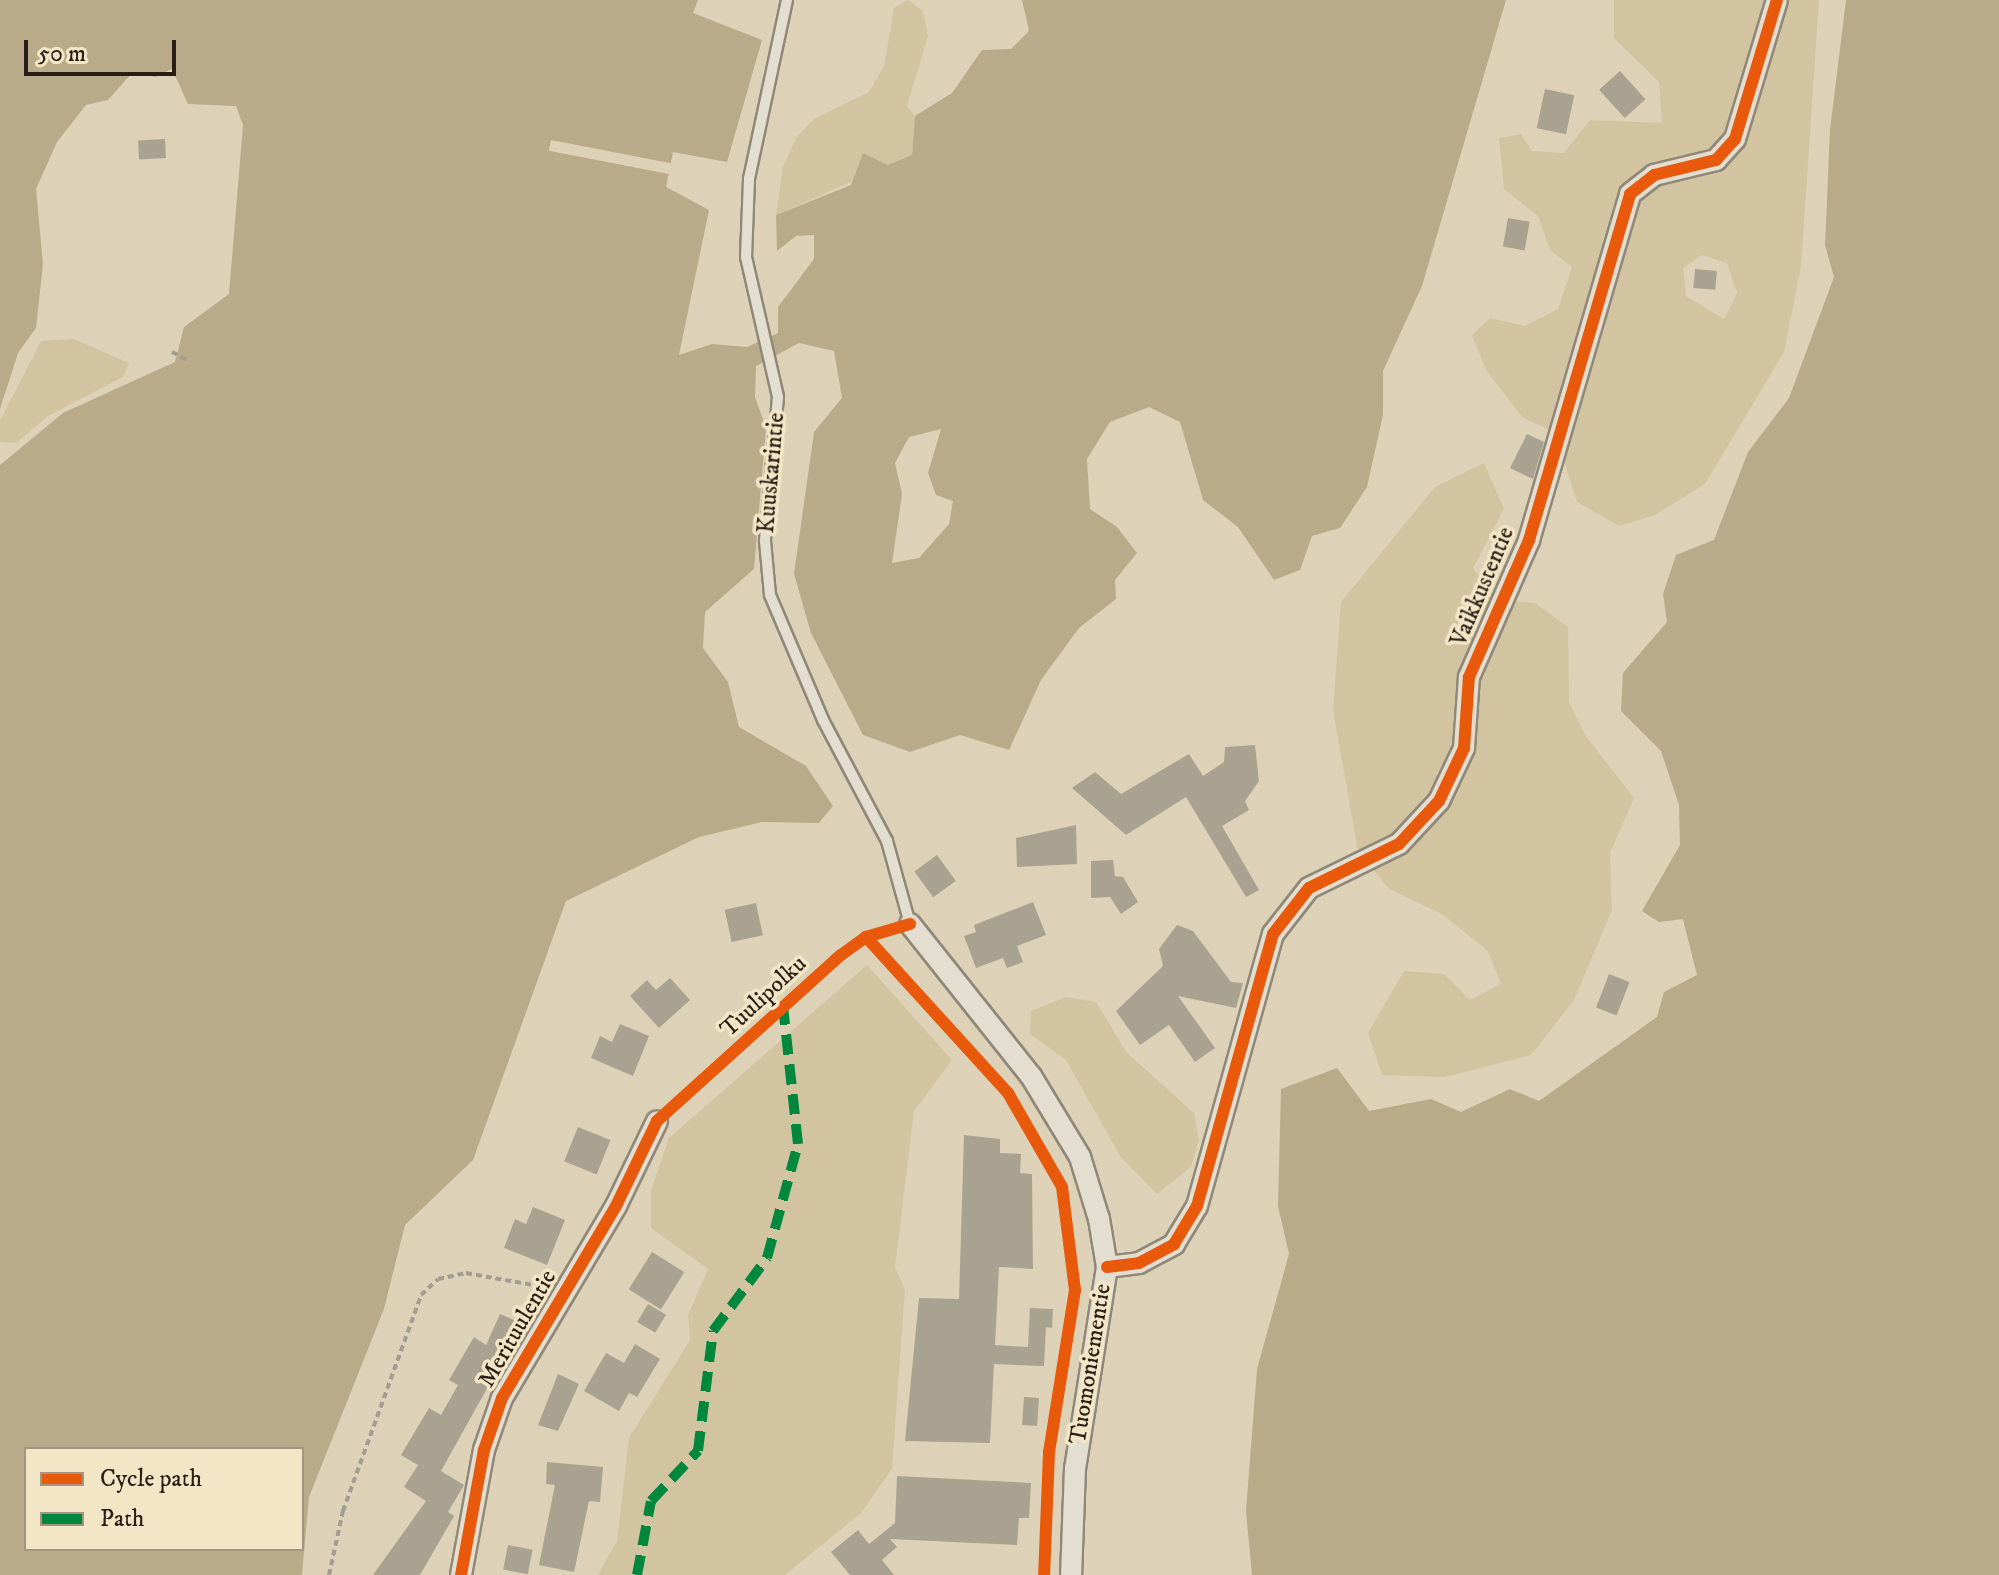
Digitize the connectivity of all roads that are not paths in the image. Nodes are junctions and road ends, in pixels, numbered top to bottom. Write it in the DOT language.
graph roads {
  1 [pos="787,0"];
  2 [pos="1777,0"];
  3 [pos="910,924"];
  4 [pos="657,1121"];
  5 [pos="1107,1267"];
  6 [pos="461,1575"];
  7 [pos="1071,1575"];
  1 -- 3 [label="lane, Kuuskarintie"];
  2 -- 5 [label="street, Vaikkustentie"];
  3 -- 5 [label="street, Tuomoniementie"];
  4 -- 6 [label="street, Merituulentie"];
  5 -- 7 [label="street, Tuomoniementie"];
}
